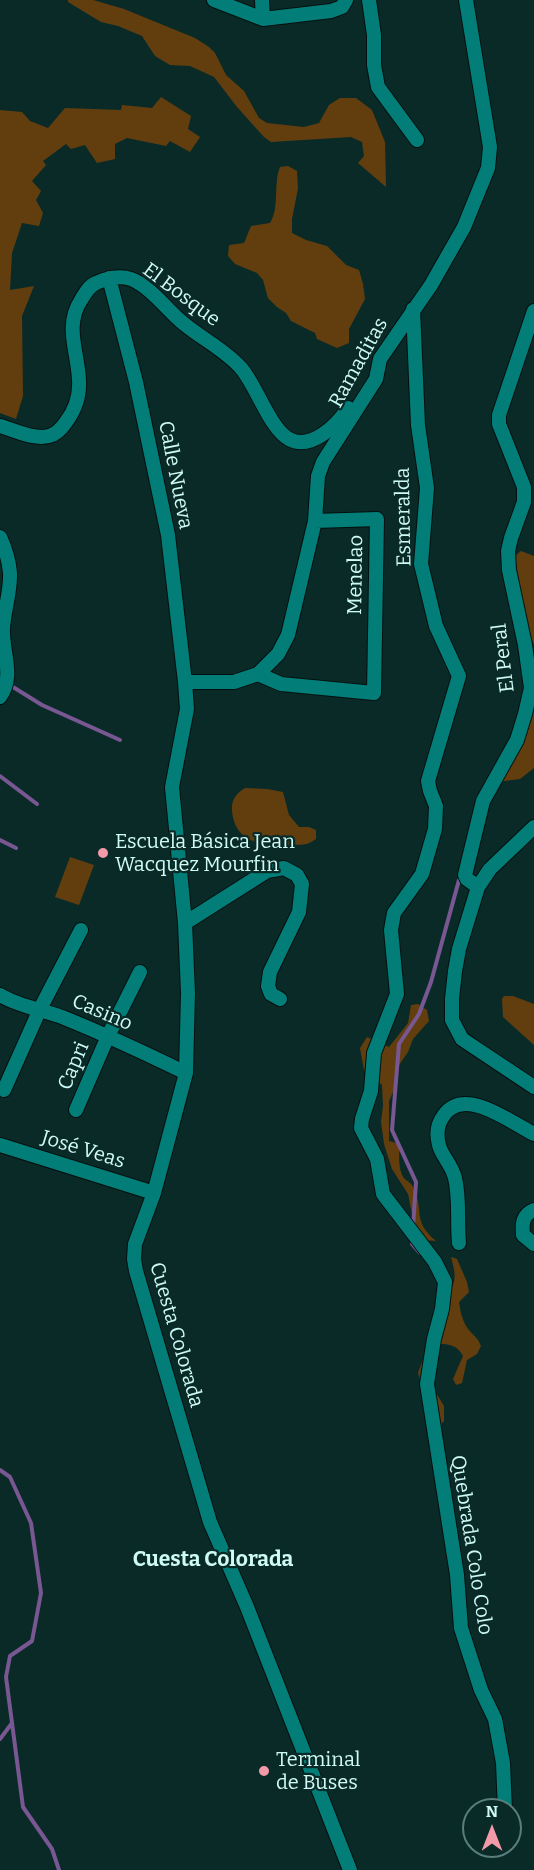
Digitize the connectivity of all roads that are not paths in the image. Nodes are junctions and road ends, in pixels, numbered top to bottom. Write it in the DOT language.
graph roads {
  1 [pos="214,0"];
  2 [pos="262,0"];
  3 [pos="346,0"];
  4 [pos="369,0"];
  5 [pos="466,0"];
  6 [pos="263,19"];
  7 [pos="417,140"];
  8 [pos="109,278"];
  9 [pos="413,309"];
  10 [pos="534,311"];
  11 [pos="380,359"];
  12 [pos="0,426"];
  13 [pos="315,521"];
  14 [pos="0,537"];
  15 [pos="258,674"];
  16 [pos="185,682"];
  17 [pos="0,697"];
  18 [pos="534,827"];
  19 [pos="478,887"];
  20 [pos="185,923"];
  21 [pos="81,930"];
  22 [pos="140,972"];
  23 [pos="0,995"];
  24 [pos="280,999"];
  25 [pos="40,1009"];
  26 [pos="108,1036"];
  27 [pos="186,1073"];
  28 [pos="534,1088"];
  29 [pos="4,1090"];
  30 [pos="76,1110"];
  31 [pos="534,1134"];
  32 [pos="0,1145"];
  33 [pos="154,1193"];
  34 [pos="534,1210"];
  35 [pos="459,1243"];
  36 [pos="534,1244"];
  37 [pos="445,1282"];
  38 [pos="505,1798"];
  39 [pos="350,1870"];
  1 -- 6 [label="street"];
  2 -- 6 [label="street"];
  3 -- 6 [label="street"];
  4 -- 7 [label="street"];
  5 -- 9 [label="street, Ramaditas"];
  8 -- 11 [label="street, El Bosque"];
  8 -- 12 [label="street, El Bosque"];
  8 -- 16 [label="street, Calle Nueva"];
  9 -- 11 [label="street, Ramaditas"];
  9 -- 37 [label="street, Esmeralda"];
  10 -- 19 [label="street, El Peral"];
  11 -- 13 [label="street, Ramaditas"];
  13 -- 15 [label="street, Ramaditas"];
  13 -- 15 [label="street, Menelao"];
  14 -- 17 [label="street"];
  15 -- 16 [label="street"];
  16 -- 20 [label="street, Cuesta Colorada"];
  18 -- 19 [label="street"];
  19 -- 28 [label="street"];
  20 -- 24 [label="street"];
  20 -- 27 [label="street, Cuesta Colorada"];
  21 -- 25 [label="street"];
  22 -- 26 [label="street, Capri"];
  23 -- 25 [label="street, Casino"];
  25 -- 26 [label="street, Casino"];
  25 -- 29 [label="street"];
  26 -- 27 [label="street, Casino"];
  26 -- 30 [label="street, Capri"];
  27 -- 33 [label="street, Cuesta Colorada"];
  31 -- 35 [label="street"];
  32 -- 33 [label="street, José Veas"];
  33 -- 39 [label="street, Cuesta Colorada"];
  34 -- 36 [label="street"];
  37 -- 38 [label="street, Quebrada Colo Colo"];
}
